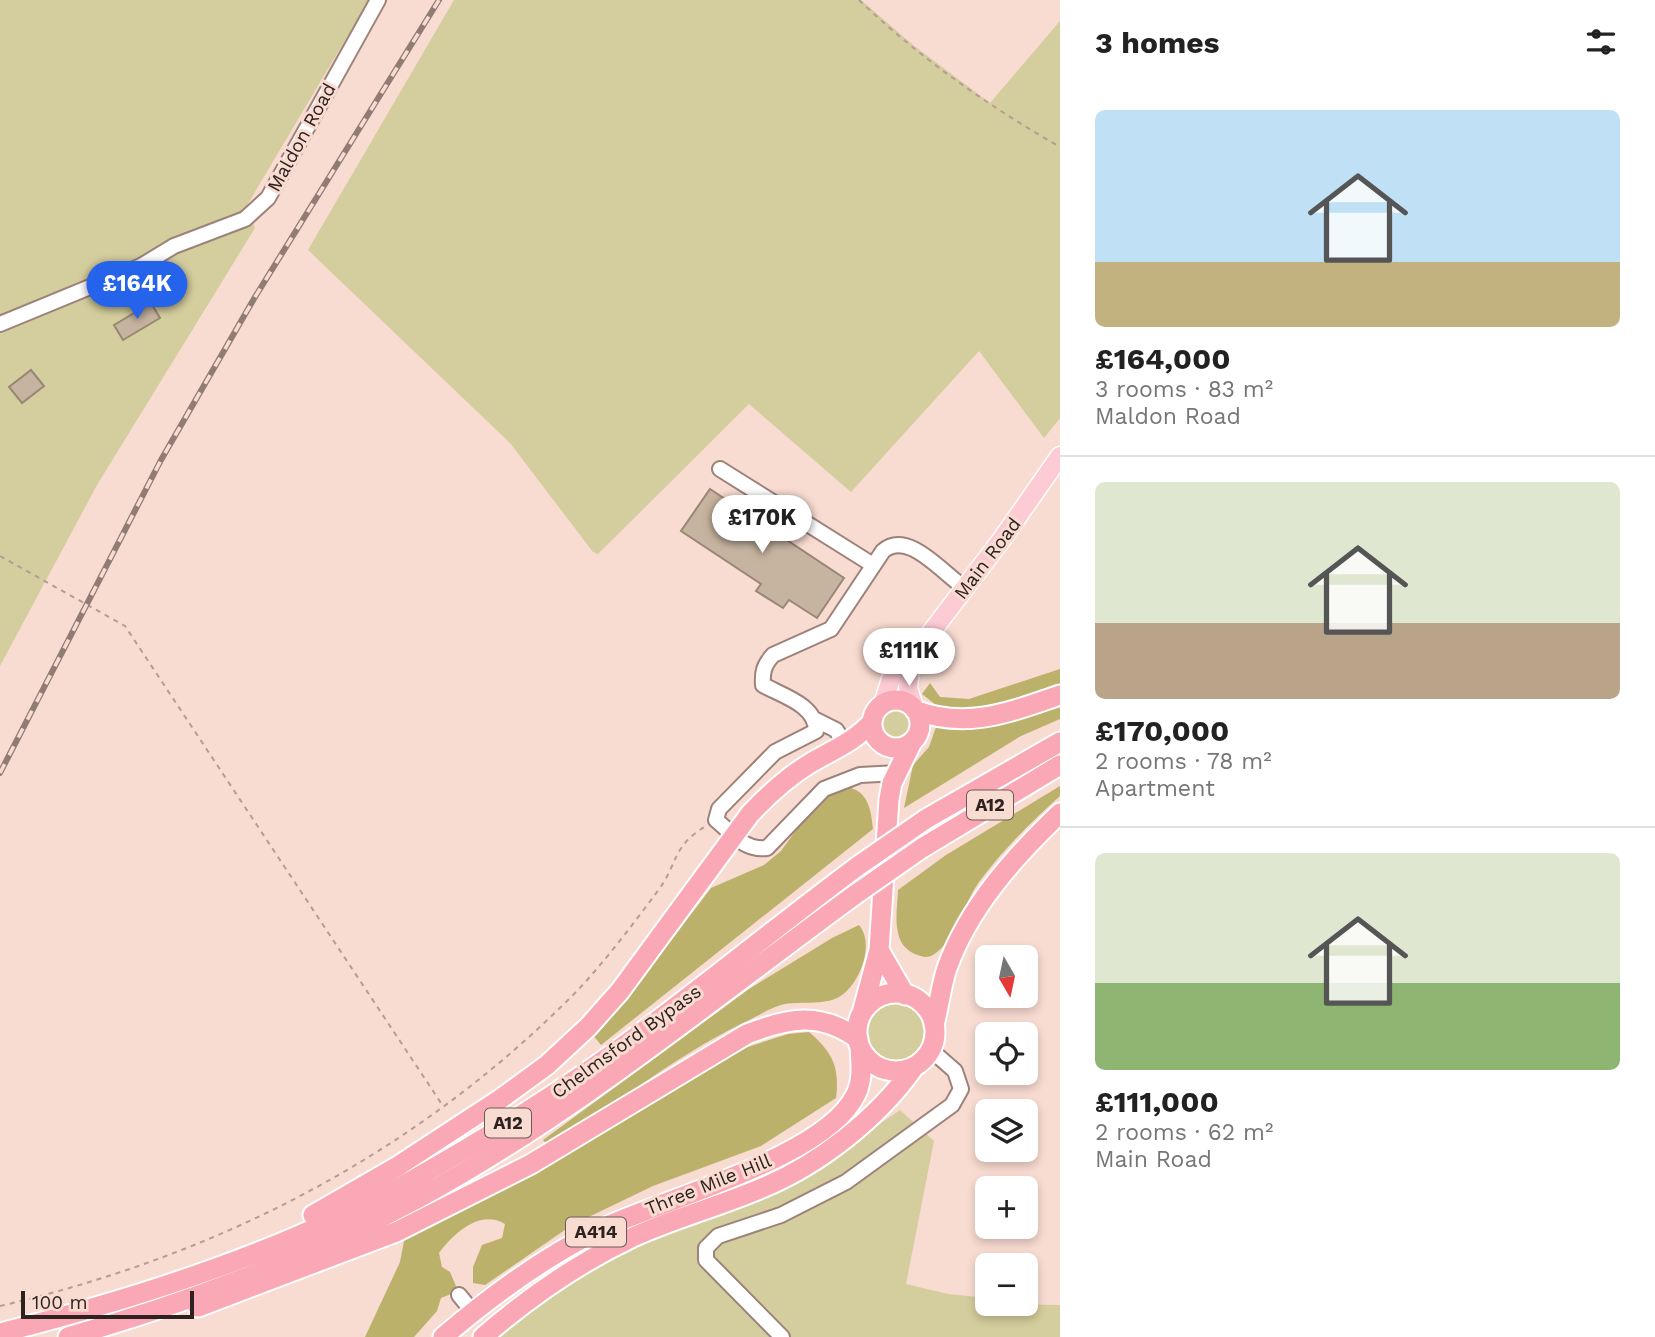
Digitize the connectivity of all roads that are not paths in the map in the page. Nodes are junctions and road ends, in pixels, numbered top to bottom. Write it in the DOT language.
graph roads {
  1 [pos="378,0"];
  2 [pos="0,324"];
  3 [pos="1060,456"];
  4 [pos="720,469"];
  5 [pos="873,565"];
  6 [pos="965,588"];
  7 [pos="911,659"];
  8 [pos="1060,695"];
  9 [pos="883,704"];
  10 [pos="915,708"];
  11 [pos="816,720"];
  12 [pos="872,722"];
  13 [pos="912,742"];
  14 [pos="1060,742"];
  15 [pos="881,743"];
  16 [pos="846,745"];
  17 [pos="1060,765"];
  18 [pos="893,776"];
  19 [pos="1060,813"];
  20 [pos="734,835"];
  21 [pos="879,950"];
  22 [pos="905,995"];
  23 [pos="862,1013"];
  24 [pos="934,1026"];
  25 [pos="859,1043"];
  26 [pos="931,1050"];
  27 [pos="914,1067"];
  28 [pos="176,1281"];
  29 [pos="459,1295"];
  30 [pos="472,1312"];
  31 [pos="0,1334"];
  32 [pos="68,1337"];
  33 [pos="76,1337"];
  34 [pos="443,1337"];
  35 [pos="483,1337"];
  36 [pos="782,1337"];
  1 -- 2 [label="street, Maldon Road"];
  3 -- 6 [label="main road, Main Road"];
  4 -- 5 [label="street"];
  5 -- 6 [label="street"];
  5 -- 11 [label="street"];
  6 -- 7 [label="main road, Main Road"];
  7 -- 9 [label="main road, Main Road"];
  7 -- 10 [label="main road"];
  8 -- 10 [label="highway"];
  9 -- 10 [label="highway"];
  9 -- 12 [label="highway"];
  10 -- 13 [label="highway"];
  11 -- 16 [label="street"];
  11 -- 20 [label="street"];
  12 -- 15 [label="highway"];
  12 -- 16 [label="highway, A12"];
  13 -- 15 [label="highway"];
  13 -- 18 [label="highway"];
  14 -- 28 [label="highway, Chelmsford Bypass / A12, bridge"];
  15 -- 18 [label="highway"];
  16 -- 20 [label="highway, A12"];
  17 -- 32 [label="highway, Chelmsford Bypass / A12, bridge"];
  18 -- 20 [label="street"];
  18 -- 21 [label="highway"];
  19 -- 24 [label="highway, A12"];
  20 -- 28 [label="highway, A12"];
  21 -- 22 [label="highway"];
  21 -- 23 [label="highway"];
  22 -- 23 [label="highway"];
  22 -- 24 [label="highway"];
  23 -- 25 [label="highway"];
  24 -- 26 [label="highway"];
  25 -- 27 [label="highway"];
  25 -- 30 [label="highway, Three Mile Hill / A414"];
  25 -- 33 [label="highway, A12"];
  26 -- 27 [label="highway"];
  26 -- 36 [label="street"];
  27 -- 35 [label="highway, Three Mile Hill / A414"];
  28 -- 31 [label="highway, Chelmsford Bypass / A12"];
  29 -- 30 [label="street"];
  30 -- 34 [label="highway, Three Mile Hill / A414"];
}
